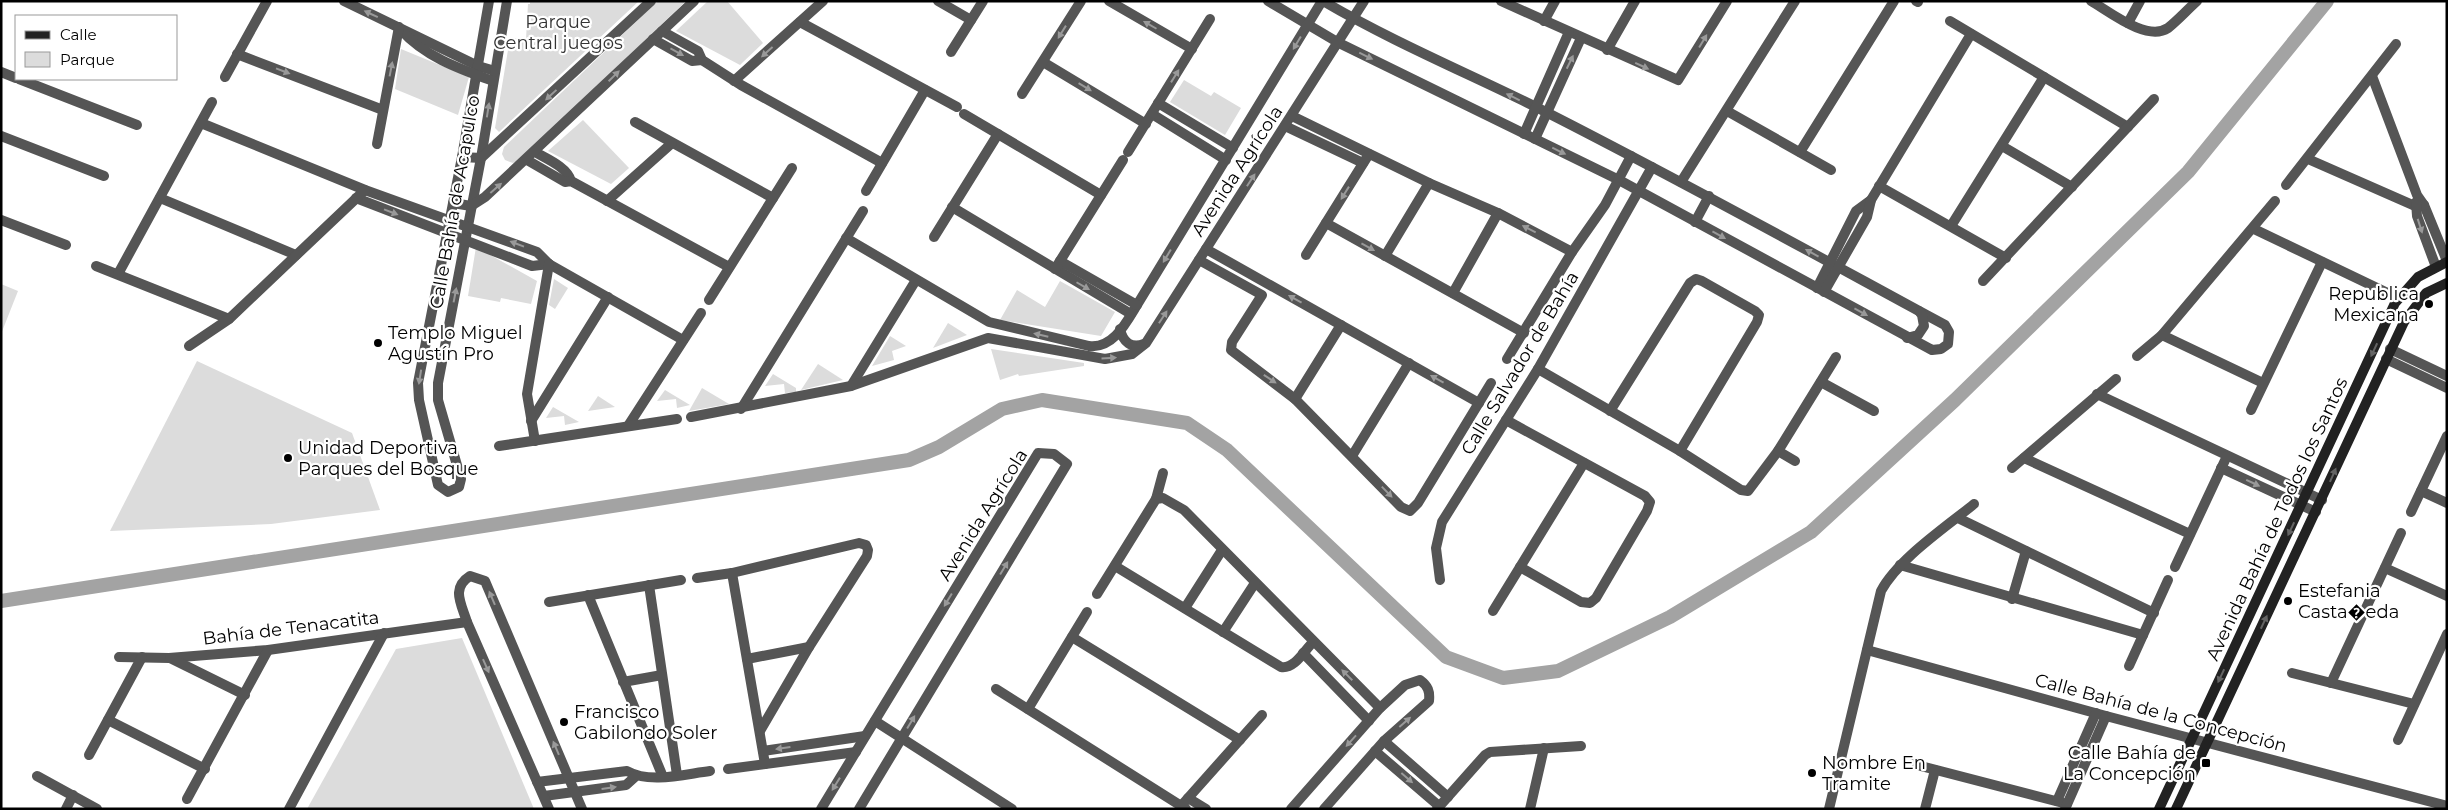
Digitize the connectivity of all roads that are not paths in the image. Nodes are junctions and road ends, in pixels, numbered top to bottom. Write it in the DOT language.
graph roads {
  1 [pos="267,1"];
  2 [pos="344,1"];
  3 [pos="489,1"];
  4 [pos="507,1"];
  5 [pos="651,1"];
  6 [pos="694,1"];
  7 [pos="823,1"];
  8 [pos="938,1"];
  9 [pos="983,1"];
  10 [pos="1081,1"];
  11 [pos="1109,1"];
  12 [pos="1268,1"];
  13 [pos="1323,1"];
  14 [pos="1364,1"];
  15 [pos="1501,1"];
  16 [pos="1555,1"];
  17 [pos="1635,1"];
  18 [pos="1727,1"];
  19 [pos="1795,1"];
  20 [pos="1894,1"];
  21 [pos="2091,1"];
  22 [pos="2140,1"];
  23 [pos="2197,1"];
  24 [pos="1210,18"];
  25 [pos="1354,19"];
  26 [pos="971,20"];
  27 [pos="1544,21"];
  28 [pos="1950,21"];
  29 [pos="800,22"];
  30 [pos="2128,23"];
  31 [pos="1308,25"];
  32 [pos="399,27"];
  33 [pos="662,31"];
  34 [pos="1569,32"];
  35 [pos="1971,34"];
  36 [pos="1581,38"];
  37 [pos="653,39"];
  38 [pos="1339,43"];
  39 [pos="2396,44"];
  40 [pos="1192,50"];
  41 [pos="1607,50"];
  42 [pos="951,52"];
  43 [pos="238,54"];
  44 [pos="702,60"];
  45 [pos="1043,62"];
  46 [pos="477,70"];
  47 [pos="1,72"];
  48 [pos="494,76"];
  49 [pos="2372,76"];
  50 [pos="15,77"];
  51 [pos="2044,77"];
  52 [pos="225,78"];
  53 [pos="23,80"];
  54 [pos="734,81"];
  55 [pos="925,90"];
  56 [pos="1022,94"];
  57 [pos="2154,99"];
  58 [pos="212,102"];
  59 [pos="1158,103"];
  60 [pos="1536,108"];
  61 [pos="383,110"];
  62 [pos="1727,111"];
  63 [pos="1546,113"];
  64 [pos="1292,116"];
  65 [pos="1149,119"];
  66 [pos="634,122"];
  67 [pos="201,123"];
  68 [pos="137,125"];
  69 [pos="1285,126"];
  70 [pos="2128,127"];
  71 [pos="998,134"];
  72 [pos="1524,134"];
  73 [pos="1,136"];
  74 [pos="1535,139"];
  75 [pos="672,142"];
  76 [pos="377,144"];
  77 [pos="2002,146"];
  78 [pos="1233,148"];
  79 [pos="535,152"];
  80 [pos="1800,152"];
  81 [pos="1630,156"];
  82 [pos="462,157"];
  83 [pos="480,158"];
  84 [pos="1366,158"];
  85 [pos="2308,159"];
  86 [pos="527,160"];
  87 [pos="1226,160"];
  88 [pos="882,162"];
  89 [pos="1652,167"];
  90 [pos="792,168"];
  91 [pos="1832,170"];
  92 [pos="104,176"];
  93 [pos="1619,180"];
  94 [pos="571,181"];
  95 [pos="1681,182"];
  96 [pos="1429,183"];
  97 [pos="2286,185"];
  98 [pos="1879,186"];
  99 [pos="2072,187"];
  100 [pos="365,190"];
  101 [pos="866,191"];
  102 [pos="1640,192"];
  103 [pos="1101,195"];
  104 [pos="1709,196"];
  105 [pos="160,198"];
  106 [pos="356,198"];
  107 [pos="773,198"];
  108 [pos="607,201"];
  109 [pos="2275,201"];
  110 [pos="453,204"];
  111 [pos="471,206"];
  112 [pos="2419,206"];
  113 [pos="952,207"];
  114 [pos="862,211"];
  115 [pos="1498,213"];
  116 [pos="1,220"];
  117 [pos="450,220"];
  118 [pos="1695,222"];
  119 [pos="1326,223"];
  120 [pos="468,226"];
  121 [pos="1951,226"];
  122 [pos="2254,229"];
  123 [pos="447,233"];
  124 [pos="934,237"];
  125 [pos="846,238"];
  126 [pos="465,240"];
  127 [pos="66,245"];
  128 [pos="1206,249"];
  129 [pos="1572,252"];
  130 [pos="296,255"];
  131 [pos="1306,255"];
  132 [pos="1384,256"];
  133 [pos="2006,258"];
  134 [pos="1200,260"];
  135 [pos="2322,262"];
  136 [pos="2447,262"];
  137 [pos="549,264"];
  138 [pos="1057,265"];
  139 [pos="1835,265"];
  140 [pos="96,266"];
  141 [pos="2436,267"];
  142 [pos="729,268"];
  143 [pos="118,274"];
  144 [pos="916,280"];
  145 [pos="1984,281"];
  146 [pos="2447,283"];
  147 [pos="1820,290"];
  148 [pos="1453,293"];
  149 [pos="608,297"];
  150 [pos="709,300"];
  151 [pos="2397,300"];
  152 [pos="1137,305"];
  153 [pos="1919,311"];
  154 [pos="701,313"];
  155 [pos="1131,314"];
  156 [pos="228,319"];
  157 [pos="988,322"];
  158 [pos="1341,325"];
  159 [pos="1524,332"];
  160 [pos="1117,334"];
  161 [pos="2162,335"];
  162 [pos="988,338"];
  163 [pos="1907,338"];
  164 [pos="683,340"];
  165 [pos="1146,343"];
  166 [pos="189,346"];
  167 [pos="2390,349"];
  168 [pos="2137,356"];
  169 [pos="1836,357"];
  170 [pos="1507,359"];
  171 [pos="2386,359"];
  172 [pos="1409,363"];
  173 [pos="1538,369"];
  174 [pos="2447,376"];
  175 [pos="2116,379"];
  176 [pos="1821,382"];
  177 [pos="1491,383"];
  178 [pos="2264,383"];
  179 [pos="851,386"];
  180 [pos="2447,388"];
  181 [pos="2097,394"];
  182 [pos="1295,398"];
  183 [pos="1480,403"];
  184 [pos="741,409"];
  185 [pos="2250,410"];
  186 [pos="1610,411"];
  187 [pos="1874,411"];
  188 [pos="692,417"];
  189 [pos="677,419"];
  190 [pos="1506,420"];
  191 [pos="531,421"];
  192 [pos="628,426"];
  193 [pos="2447,436"];
  194 [pos="535,440"];
  195 [pos="499,446"];
  196 [pos="1680,451"];
  197 [pos="1778,451"];
  198 [pos="1352,456"];
  199 [pos="2227,456"];
  200 [pos="2024,458"];
  201 [pos="1795,461"];
  202 [pos="1584,463"];
  203 [pos="2012,468"];
  204 [pos="2221,468"];
  205 [pos="1163,472"];
  206 [pos="2421,490"];
  207 [pos="2308,493"];
  208 [pos="1156,499"];
  209 [pos="2322,500"];
  210 [pos="2447,503"];
  211 [pos="1974,504"];
  212 [pos="2302,506"];
  213 [pos="2316,512"];
  214 [pos="2411,512"];
  215 [pos="1958,518"];
  216 [pos="2401,533"];
  217 [pos="2190,534"];
  218 [pos="1222,550"];
  219 [pos="2026,551"];
  220 [pos="1900,565"];
  221 [pos="1115,566"];
  222 [pos="1520,567"];
  223 [pos="2175,567"];
  224 [pos="2385,568"];
  225 [pos="732,573"];
  226 [pos="698,578"];
  227 [pos="682,580"];
  228 [pos="1440,580"];
  229 [pos="2168,580"];
  230 [pos="1255,583"];
  231 [pos="649,585"];
  232 [pos="1098,594"];
  233 [pos="588,595"];
  234 [pos="2447,596"];
  235 [pos="2012,599"];
  236 [pos="549,602"];
  237 [pos="1185,608"];
  238 [pos="1492,610"];
  239 [pos="1087,612"];
  240 [pos="2154,613"];
  241 [pos="467,622"];
  242 [pos="1223,632"];
  243 [pos="384,633"];
  244 [pos="2447,634"];
  245 [pos="2143,636"];
  246 [pos="1072,637"];
  247 [pos="1314,642"];
  248 [pos="809,647"];
  249 [pos="268,650"];
  250 [pos="1867,650"];
  251 [pos="1303,653"];
  252 [pos="118,656"];
  253 [pos="142,656"];
  254 [pos="169,658"];
  255 [pos="747,659"];
  256 [pos="2129,666"];
  257 [pos="2292,673"];
  258 [pos="662,675"];
  259 [pos="623,682"];
  260 [pos="2331,683"];
  261 [pos="996,689"];
  262 [pos="245,695"];
  263 [pos="2414,704"];
  264 [pos="1380,708"];
  265 [pos="1028,709"];
  266 [pos="1262,715"];
  267 [pos="2101,715"];
  268 [pos="108,720"];
  269 [pos="875,721"];
  270 [pos="1369,721"];
  271 [pos="760,731"];
  272 [pos="865,736"];
  273 [pos="902,738"];
  274 [pos="2192,738"];
  275 [pos="1240,740"];
  276 [pos="2398,740"];
  277 [pos="1384,741"];
  278 [pos="2207,742"];
  279 [pos="1581,746"];
  280 [pos="1544,748"];
  281 [pos="1375,750"];
  282 [pos="763,751"];
  283 [pos="856,752"];
  284 [pos="89,755"];
  285 [pos="765,764"];
  286 [pos="1913,764"];
  287 [pos="205,769"];
  288 [pos="728,769"];
  289 [pos="1935,770"];
  290 [pos="710,771"];
  291 [pos="677,775"];
  292 [pos="37,776"];
  293 [pos="636,776"];
  294 [pos="663,776"];
  295 [pos="570,778"];
  296 [pos="537,782"];
  297 [pos="575,792"];
  298 [pos="73,796"];
  299 [pos="544,796"];
  300 [pos="1448,796"];
  301 [pos="188,799"];
  302 [pos="1185,804"];
  303 [pos="2063,805"];
  304 [pos="2447,806"];
  305 [pos="1438,807"];
  306 [pos="66,809"];
  307 [pos="97,809"];
  308 [pos="288,809"];
  309 [pos="549,809"];
  310 [pos="582,809"];
  311 [pos="821,809"];
  312 [pos="859,809"];
  313 [pos="1012,809"];
  314 [pos="1206,809"];
  315 [pos="1291,809"];
  316 [pos="1324,809"];
  317 [pos="1530,809"];
  318 [pos="1828,809"];
  319 [pos="1925,809"];
  320 [pos="2159,809"];
  321 [pos="2176,809"];
  1 -- 43 [label="street"];
  32 -- 2 [label="street, one-way"];
  3 -- 46 [label="street, Calle Bahía de Acapulco"];
  4 -- 48 [label="street, Calle Bahía de Acapulco"];
  5 -- 83 [label="street, one-way"];
  6 -- 33 [label="street"];
  7 -- 29 [label="street"];
  8 -- 26 [label="street"];
  9 -- 26 [label="street"];
  10 -- 45 [label="street, one-way"];
  40 -- 11 [label="street, one-way"];
  12 -- 31 [label="street"];
  13 -- 25 [label="street"];
  13 -- 31 [label="street, Avenida Agrícola"];
  14 -- 25 [label="street, Avenida Agrícola"];
  15 -- 27 [label="street"];
  16 -- 27 [label="street"];
  17 -- 41 [label="street"];
  41 -- 18 [label="street, one-way"];
  19 -- 62 [label="street"];
  20 -- 80 [label="street"];
  21 -- 30 [label="street"];
  22 -- 30 [label="street"];
  23 -- 30 [label="street"];
  24 -- 40 [label="street"];
  25 -- 38 [label="street, Avenida Agrícola"];
  60 -- 25 [label="street, one-way"];
  26 -- 42 [label="street"];
  27 -- 34 [label="street"];
  28 -- 35 [label="street"];
  29 -- 54 [label="street, one-way"];
  29 -- 55 [label="street"];
  31 -- 38 [label="street"];
  31 -- 78 [label="street, Avenida Agrícola, one-way"];
  32 -- 46 [label="street"];
  61 -- 32 [label="street, one-way"];
  33 -- 37 [label="street"];
  33 -- 44 [label="street"];
  34 -- 36 [label="street"];
  34 -- 60 [label="street"];
  35 -- 51 [label="street"];
  35 -- 98 [label="street"];
  36 -- 41 [label="street"];
  63 -- 36 [label="street, one-way"];
  37 -- 44 [label="street, one-way"];
  79 -- 37 [label="street, one-way"];
  38 -- 64 [label="street, Avenida Agrícola"];
  38 -- 72 [label="street, one-way"];
  39 -- 49 [label="street"];
  59 -- 40 [label="street, one-way"];
  43 -- 52 [label="street"];
  43 -- 61 [label="street, one-way"];
  44 -- 54 [label="street"];
  45 -- 56 [label="street"];
  45 -- 65 [label="street, one-way"];
  46 -- 48 [label="street"];
  46 -- 82 [label="street, Calle Bahía de Acapulco"];
  47 -- 50 [label="street"];
  83 -- 48 [label="street, Calle Bahía de Acapulco, one-way"];
  49 -- 85 [label="street"];
  49 -- 112 [label="street"];
  51 -- 70 [label="street"];
  51 -- 77 [label="street"];
  53 -- 68 [label="street"];
  54 -- 88 [label="street"];
  55 -- 71 [label="street"];
  55 -- 88 [label="street"];
  57 -- 70 [label="street"];
  58 -- 67 [label="street"];
  59 -- 65 [label="street"];
  59 -- 78 [label="street"];
  60 -- 63 [label="street"];
  60 -- 72 [label="street"];
  61 -- 76 [label="street"];
  62 -- 80 [label="street"];
  62 -- 95 [label="street"];
  63 -- 74 [label="street"];
  63 -- 81 [label="street"];
  64 -- 69 [label="street, Avenida Agrícola"];
  64 -- 84 [label="street"];
  65 -- 87 [label="street"];
  65 -- 103 [label="street"];
  66 -- 75 [label="street"];
  67 -- 100 [label="street"];
  67 -- 105 [label="street"];
  69 -- 84 [label="street"];
  128 -- 69 [label="street, Avenida Agrícola, one-way"];
  70 -- 99 [label="street"];
  71 -- 103 [label="street"];
  71 -- 113 [label="street"];
  72 -- 74 [label="street"];
  73 -- 92 [label="street"];
  74 -- 93 [label="street, one-way"];
  75 -- 107 [label="street"];
  75 -- 108 [label="street"];
  77 -- 99 [label="street"];
  77 -- 121 [label="street"];
  78 -- 87 [label="street, Avenida Agrícola"];
  79 -- 86 [label="street"];
  79 -- 94 [label="street"];
  80 -- 91 [label="street"];
  81 -- 89 [label="street"];
  81 -- 93 [label="street, Calle Salvador de Bahía"];
  82 -- 83 [label="street"];
  82 -- 110 [label="street, Calle Bahía de Acapulco"];
  83 -- 111 [label="street, Calle Bahía de Acapulco"];
  84 -- 96 [label="street"];
  84 -- 119 [label="street, one-way"];
  85 -- 97 [label="street"];
  85 -- 112 [label="street"];
  86 -- 94 [label="street"];
  111 -- 86 [label="street, one-way"];
  87 -- 152 [label="street, Avenida Agrícola, one-way"];
  88 -- 101 [label="street"];
  89 -- 95 [label="street"];
  89 -- 102 [label="street, Calle Salvador de Bahía"];
  90 -- 107 [label="street"];
  93 -- 102 [label="street"];
  93 -- 129 [label="street, Calle Salvador de Bahía"];
  94 -- 108 [label="street"];
  95 -- 104 [label="street"];
  96 -- 115 [label="street"];
  96 -- 132 [label="street"];
  98 -- 121 [label="street"];
  98 -- 139 [label="street"];
  99 -- 133 [label="street"];
  100 -- 106 [label="street"];
  100 -- 117 [label="street"];
  102 -- 118 [label="street"];
  102 -- 173 [label="street, Calle Salvador de Bahía"];
  103 -- 138 [label="street"];
  104 -- 118 [label="street"];
  139 -- 104 [label="street, one-way"];
  105 -- 130 [label="street"];
  105 -- 143 [label="street"];
  106 -- 123 [label="street, one-way"];
  106 -- 130 [label="street"];
  107 -- 142 [label="street"];
  108 -- 142 [label="street"];
  109 -- 122 [label="street"];
  110 -- 111 [label="street"];
  110 -- 117 [label="street, Calle Bahía de Acapulco"];
  111 -- 120 [label="street, Calle Bahía de Acapulco"];
  112 -- 136 [label="street"];
  112 -- 141 [label="street, one-way"];
  113 -- 124 [label="street"];
  113 -- 138 [label="street"];
  114 -- 125 [label="street"];
  129 -- 115 [label="street, one-way"];
  115 -- 148 [label="street"];
  116 -- 127 [label="street"];
  117 -- 120 [label="street"];
  117 -- 123 [label="street, Calle Bahía de Acapulco"];
  118 -- 147 [label="street, one-way"];
  119 -- 131 [label="street"];
  119 -- 132 [label="street, one-way"];
  120 -- 126 [label="street, Calle Bahía de Acapulco"];
  137 -- 120 [label="street, one-way"];
  121 -- 133 [label="street"];
  122 -- 135 [label="street"];
  122 -- 161 [label="street"];
  123 -- 126 [label="street"];
  123 -- 126 [label="street, Calle Bahía de Acapulco, one-way"];
  125 -- 144 [label="street"];
  125 -- 184 [label="street"];
  126 -- 137 [label="street"];
  128 -- 134 [label="street, Avenida Agrícola"];
  158 -- 128 [label="street, one-way"];
  129 -- 159 [label="street, Calle Salvador de Bahía"];
  130 -- 156 [label="street"];
  132 -- 148 [label="street"];
  133 -- 145 [label="street"];
  165 -- 134 [label="street, Avenida Agrícola, one-way"];
  134 -- 182 [label="street, one-way"];
  135 -- 151 [label="street"];
  135 -- 178 [label="street"];
  136 -- 141 [label="street, Avenida Bahía de Todos los Santos"];
  137 -- 149 [label="street"];
  137 -- 191 [label="street"];
  138 -- 152 [label="street"];
  138 -- 155 [label="street, one-way"];
  139 -- 147 [label="street"];
  139 -- 153 [label="street"];
  140 -- 143 [label="street"];
  141 -- 151 [label="street, Avenida Bahía de Todos los Santos"];
  142 -- 150 [label="street"];
  143 -- 156 [label="street"];
  144 -- 157 [label="street"];
  144 -- 179 [label="street"];
  146 -- 167 [label="street, Avenida Bahía de Todos los Santos"];
  147 -- 163 [label="street, one-way"];
  148 -- 159 [label="street"];
  149 -- 164 [label="street"];
  149 -- 191 [label="street"];
  151 -- 207 [label="street, Avenida Bahía de Todos los Santos, one-way"];
  152 -- 155 [label="street, Avenida Agrícola"];
  153 -- 163 [label="street"];
  153 -- 163 [label="street"];
  154 -- 164 [label="street"];
  155 -- 160 [label="street, Avenida Agrícola"];
  156 -- 166 [label="street"];
  160 -- 157 [label="street, one-way"];
  157 -- 162 [label="street"];
  158 -- 172 [label="street"];
  158 -- 182 [label="street"];
  159 -- 170 [label="street, Calle Salvador de Bahía"];
  160 -- 165 [label="street"];
  161 -- 168 [label="street"];
  161 -- 178 [label="street"];
  162 -- 165 [label="street, Avenida Agrícola, one-way"];
  162 -- 179 [label="street"];
  164 -- 192 [label="street"];
  167 -- 171 [label="street, Avenida Bahía de Todos los Santos"];
  167 -- 174 [label="street"];
  169 -- 176 [label="street"];
  171 -- 180 [label="street"];
  209 -- 171 [label="street, Avenida Bahía de Todos los Santos, one-way"];
  183 -- 172 [label="street, one-way"];
  172 -- 198 [label="street"];
  173 -- 186 [label="street"];
  173 -- 190 [label="street, Calle Salvador de Bahía"];
  175 -- 181 [label="street"];
  176 -- 187 [label="street"];
  176 -- 197 [label="street"];
  177 -- 183 [label="street"];
  178 -- 185 [label="street"];
  179 -- 184 [label="street"];
  181 -- 199 [label="street"];
  181 -- 200 [label="street"];
  182 -- 198 [label="street"];
  198 -- 183 [label="street, one-way"];
  184 -- 188 [label="street"];
  186 -- 196 [label="street"];
  186 -- 196 [label="street"];
  189 -- 192 [label="street"];
  190 -- 202 [label="street"];
  190 -- 228 [label="street, Calle Salvador de Bahía"];
  191 -- 194 [label="street"];
  192 -- 194 [label="street"];
  193 -- 206 [label="street"];
  194 -- 195 [label="street"];
  196 -- 197 [label="street"];
  197 -- 201 [label="street"];
  199 -- 204 [label="street"];
  199 -- 207 [label="street"];
  200 -- 203 [label="street"];
  200 -- 217 [label="street"];
  202 -- 222 [label="street"];
  202 -- 222 [label="street"];
  204 -- 212 [label="street, one-way"];
  204 -- 217 [label="street"];
  205 -- 208 [label="street"];
  206 -- 210 [label="street"];
  206 -- 214 [label="street"];
  207 -- 209 [label="street"];
  207 -- 212 [label="street, Avenida Bahía de Todos los Santos"];
  208 -- 218 [label="street"];
  208 -- 221 [label="street"];
  209 -- 213 [label="street, Avenida Bahía de Todos los Santos"];
  211 -- 215 [label="street"];
  212 -- 213 [label="street"];
  212 -- 274 [label="street, Avenida Bahía de Todos los Santos, one-way"];
  278 -- 213 [label="street, Avenida Bahía de Todos los Santos, one-way"];
  215 -- 219 [label="street"];
  215 -- 220 [label="street"];
  216 -- 224 [label="street"];
  217 -- 223 [label="street"];
  218 -- 230 [label="street"];
  218 -- 237 [label="street"];
  219 -- 235 [label="street"];
  219 -- 240 [label="street"];
  220 -- 235 [label="street"];
  220 -- 250 [label="street"];
  221 -- 232 [label="street"];
  221 -- 237 [label="street"];
  222 -- 238 [label="street"];
  224 -- 234 [label="street"];
  224 -- 260 [label="street"];
  225 -- 226 [label="street"];
  225 -- 248 [label="street"];
  225 -- 255 [label="street"];
  227 -- 231 [label="street"];
  229 -- 240 [label="street"];
  230 -- 242 [label="street"];
  230 -- 247 [label="street"];
  231 -- 233 [label="street"];
  231 -- 258 [label="street"];
  233 -- 236 [label="street"];
  233 -- 259 [label="street"];
  235 -- 245 [label="street"];
  237 -- 242 [label="street"];
  239 -- 246 [label="street"];
  240 -- 245 [label="street"];
  241 -- 243 [label="street, Bahía de Tenacatita"];
  295 -- 241 [label="street, one-way"];
  241 -- 296 [label="street, one-way"];
  242 -- 251 [label="street"];
  243 -- 249 [label="street, Bahía de Tenacatita"];
  243 -- 308 [label="street"];
  244 -- 263 [label="street"];
  245 -- 256 [label="street"];
  246 -- 265 [label="street"];
  246 -- 275 [label="street"];
  247 -- 251 [label="street"];
  264 -- 247 [label="street, one-way"];
  248 -- 255 [label="street"];
  248 -- 271 [label="street"];
  249 -- 254 [label="street, Bahía de Tenacatita"];
  249 -- 262 [label="street"];
  250 -- 267 [label="street, Calle Bahía de la Concepción"];
  250 -- 318 [label="street"];
  251 -- 270 [label="street"];
  252 -- 253 [label="street, Bahía de Tenacatita"];
  253 -- 254 [label="street, Bahía de Tenacatita"];
  253 -- 268 [label="street"];
  254 -- 262 [label="street"];
  255 -- 271 [label="street"];
  257 -- 260 [label="street"];
  258 -- 259 [label="street"];
  258 -- 291 [label="street"];
  259 -- 294 [label="street"];
  260 -- 263 [label="street"];
  261 -- 265 [label="street"];
  262 -- 287 [label="street"];
  263 -- 276 [label="street"];
  264 -- 270 [label="street"];
  277 -- 264 [label="street, one-way"];
  265 -- 302 [label="street"];
  266 -- 275 [label="street"];
  267 -- 274 [label="street, Calle Bahía de la Concepción"];
  267 -- 303 [label="street"];
  268 -- 284 [label="street"];
  268 -- 287 [label="street"];
  269 -- 272 [label="street, Avenida Agrícola"];
  269 -- 273 [label="street"];
  273 -- 269 [label="street, Avenida Agrícola, one-way"];
  270 -- 315 [label="street, one-way"];
  271 -- 282 [label="street"];
  272 -- 282 [label="street, one-way"];
  272 -- 283 [label="street, Avenida Agrícola"];
  273 -- 312 [label="street, Avenida Agrícola"];
  273 -- 313 [label="street"];
  274 -- 278 [label="street, Calle Bahía de la Concepción"];
  274 -- 320 [label="street, Avenida Bahía de Todos los Santos"];
  275 -- 302 [label="street"];
  277 -- 281 [label="street"];
  277 -- 300 [label="street"];
  278 -- 304 [label="street, Calle Bahía de la Concepción"];
  278 -- 321 [label="street, Avenida Bahía de Todos los Santos"];
  279 -- 280 [label="street"];
  280 -- 300 [label="street"];
  280 -- 317 [label="street"];
  281 -- 305 [label="street, one-way"];
  281 -- 316 [label="street"];
  282 -- 285 [label="street"];
  283 -- 285 [label="street"];
  283 -- 311 [label="street, Avenida Agrícola, one-way"];
  285 -- 288 [label="street"];
  286 -- 289 [label="street"];
  287 -- 301 [label="street"];
  289 -- 303 [label="street"];
  289 -- 319 [label="street"];
  290 -- 291 [label="street"];
  291 -- 294 [label="street"];
  292 -- 298 [label="street"];
  293 -- 294 [label="street"];
  293 -- 295 [label="street"];
  297 -- 293 [label="street, one-way"];
  295 -- 296 [label="street"];
  295 -- 297 [label="street"];
  296 -- 299 [label="street"];
  297 -- 299 [label="street"];
  297 -- 310 [label="street"];
  298 -- 306 [label="street"];
  298 -- 307 [label="street"];
  299 -- 309 [label="street"];
  300 -- 305 [label="street"];
  302 -- 314 [label="street"];
}
